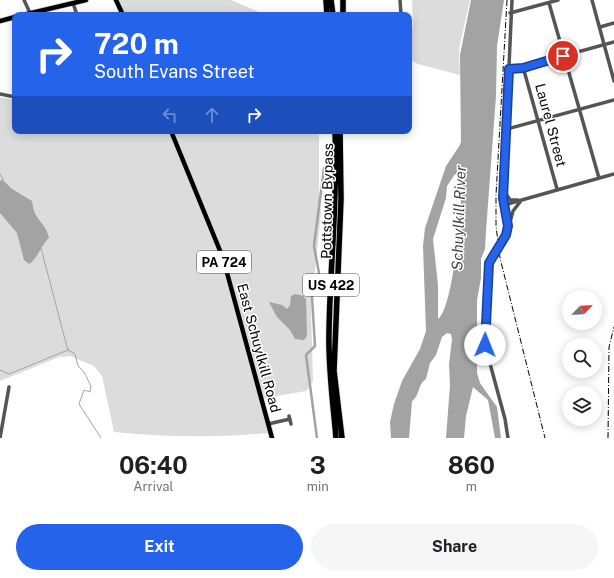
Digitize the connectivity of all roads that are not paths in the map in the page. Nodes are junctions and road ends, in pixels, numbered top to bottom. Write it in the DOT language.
graph roads {
  1 [pos="24,0"];
  2 [pos="86,0"];
  3 [pos="116,0"];
  4 [pos="326,0"];
  5 [pos="331,0"];
  6 [pos="343,0"];
  7 [pos="400,0"];
  8 [pos="512,0"];
  9 [pos="558,0"];
  10 [pos="592,0"];
  11 [pos="73,3"];
  12 [pos="549,3"];
  13 [pos="30,12"];
  14 [pos="39,12"];
  15 [pos="76,12"];
  16 [pos="122,12"];
  17 [pos="327,12"];
  18 [pos="333,12"];
  19 [pos="343,12"];
  20 [pos="401,12"];
  21 [pos="510,13"];
  22 [pos="12,18"];
  23 [pos="0,21"];
  24 [pos="614,23"];
  25 [pos="600,27"];
  26 [pos="614,42"];
  27 [pos="604,45"];
  28 [pos="563,56"];
  29 [pos="523,68"];
  30 [pos="509,69"];
  31 [pos="614,81"];
  32 [pos="0,94"];
  33 [pos="12,97"];
  34 [pos="614,100"];
  35 [pos="579,109"];
  36 [pos="538,121"];
  37 [pos="507,129"];
  38 [pos="172,134"];
  39 [pos="334,134"];
  40 [pos="340,134"];
  41 [pos="614,174"];
  42 [pos="599,178"];
  43 [pos="504,184"];
  44 [pos="557,189"];
  45 [pos="523,200"];
  46 [pos="504,205"];
  47 [pos="506,235"];
  48 [pos="9,387"];
  49 [pos="290,420"];
  50 [pos="268,424"];
  51 [pos="0,438"];
  52 [pos="272,438"];
  53 [pos="336,438"];
  54 [pos="342,438"];
  55 [pos="508,438"];
  1 -- 13 [label="street"];
  2 -- 11 [label="main road"];
  3 -- 16 [label="main road"];
  4 -- 17 [label="highway"];
  5 -- 18 [label="highway"];
  6 -- 19 [label="highway"];
  7 -- 20 [label="street"];
  8 -- 21 [label="street"];
  9 -- 12 [label="street"];
  10 -- 25 [label="street"];
  11 -- 14 [label="main road"];
  11 -- 15 [label="street"];
  12 -- 21 [label="street"];
  12 -- 28 [label="street"];
  21 -- 30 [label="street"];
  22 -- 23 [label="main road"];
  24 -- 25 [label="street"];
  25 -- 27 [label="street"];
  26 -- 27 [label="street"];
  27 -- 28 [label="street"];
  27 -- 31 [label="street"];
  28 -- 29 [label="street"];
  28 -- 35 [label="street"];
  29 -- 30 [label="street"];
  29 -- 36 [label="street, Laurel Street"];
  30 -- 37 [label="street"];
  32 -- 33 [label="street"];
  34 -- 35 [label="street"];
  35 -- 36 [label="street"];
  35 -- 42 [label="street"];
  36 -- 37 [label="street"];
  36 -- 44 [label="street, Laurel Street"];
  37 -- 43 [label="street"];
  38 -- 50 [label="main road, East Schuylkill Road / PA 724"];
  39 -- 53 [label="highway, Pottstown Bypass / US 422"];
  40 -- 54 [label="highway, Pottstown Bypass / US 422"];
  41 -- 42 [label="street"];
  42 -- 44 [label="street"];
  43 -- 45 [label="street"];
  43 -- 46 [label="street"];
  44 -- 45 [label="street"];
  45 -- 46 [label="street"];
  45 -- 47 [label="street"];
  46 -- 47 [label="street"];
  47 -- 55 [label="street"];
  48 -- 51 [label="street"];
  49 -- 50 [label="street"];
  50 -- 52 [label="main road, East Schuylkill Road / PA 724"];
}
